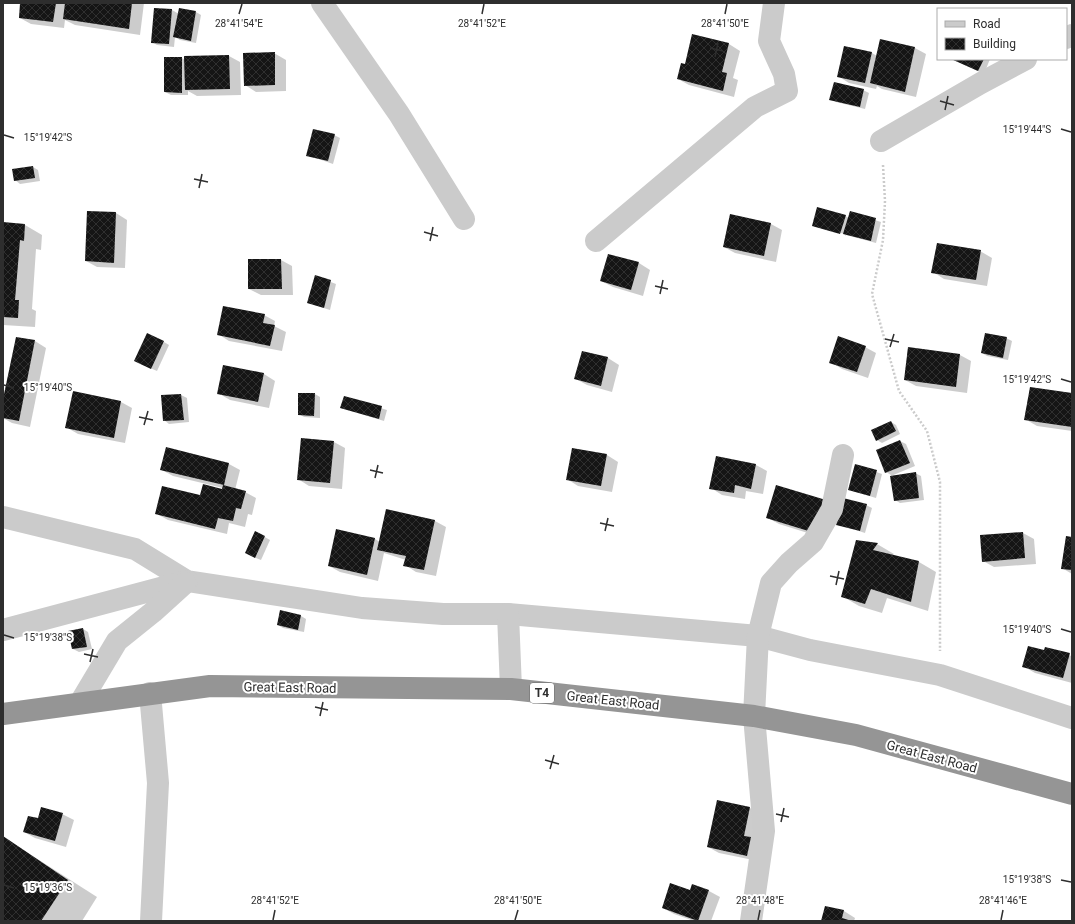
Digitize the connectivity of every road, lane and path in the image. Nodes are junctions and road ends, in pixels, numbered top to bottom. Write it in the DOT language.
graph roads {
  1 [pos="322,3"];
  2 [pos="774,3"];
  3 [pos="1024,60"];
  4 [pos="882,141"];
  5 [pos="464,219"];
  6 [pos="596,241"];
  7 [pos="843,455"];
  8 [pos="3,517"];
  9 [pos="187,580"];
  10 [pos="508,614"];
  11 [pos="3,630"];
  12 [pos="758,636"];
  13 [pos="940,675"];
  14 [pos="511,689"];
  15 [pos="150,693"];
  16 [pos="80,704"];
  17 [pos="3,714"];
  18 [pos="754,716"];
  19 [pos="1072,718"];
  20 [pos="1072,794"];
  21 [pos="151,921"];
  22 [pos="752,921"];
  1 -- 5 [label="street"];
  2 -- 6 [label="street"];
  3 -- 4 [label="street"];
  4 -- 13 [label="path"];
  7 -- 12 [label="street"];
  8 -- 9 [label="street"];
  9 -- 10 [label="street"];
  9 -- 11 [label="street"];
  9 -- 16 [label="street"];
  10 -- 12 [label="street"];
  10 -- 14 [label="street"];
  12 -- 13 [label="street"];
  12 -- 18 [label="street"];
  13 -- 19 [label="street"];
  14 -- 15 [label="highway, Great East Road / T4"];
  14 -- 18 [label="highway, Great East Road / T4"];
  15 -- 16 [label="highway, Great East Road / T4"];
  15 -- 21 [label="street"];
  16 -- 17 [label="highway, Great East Road / T4"];
  18 -- 20 [label="highway, Great East Road / T4"];
  18 -- 22 [label="street"];
}
